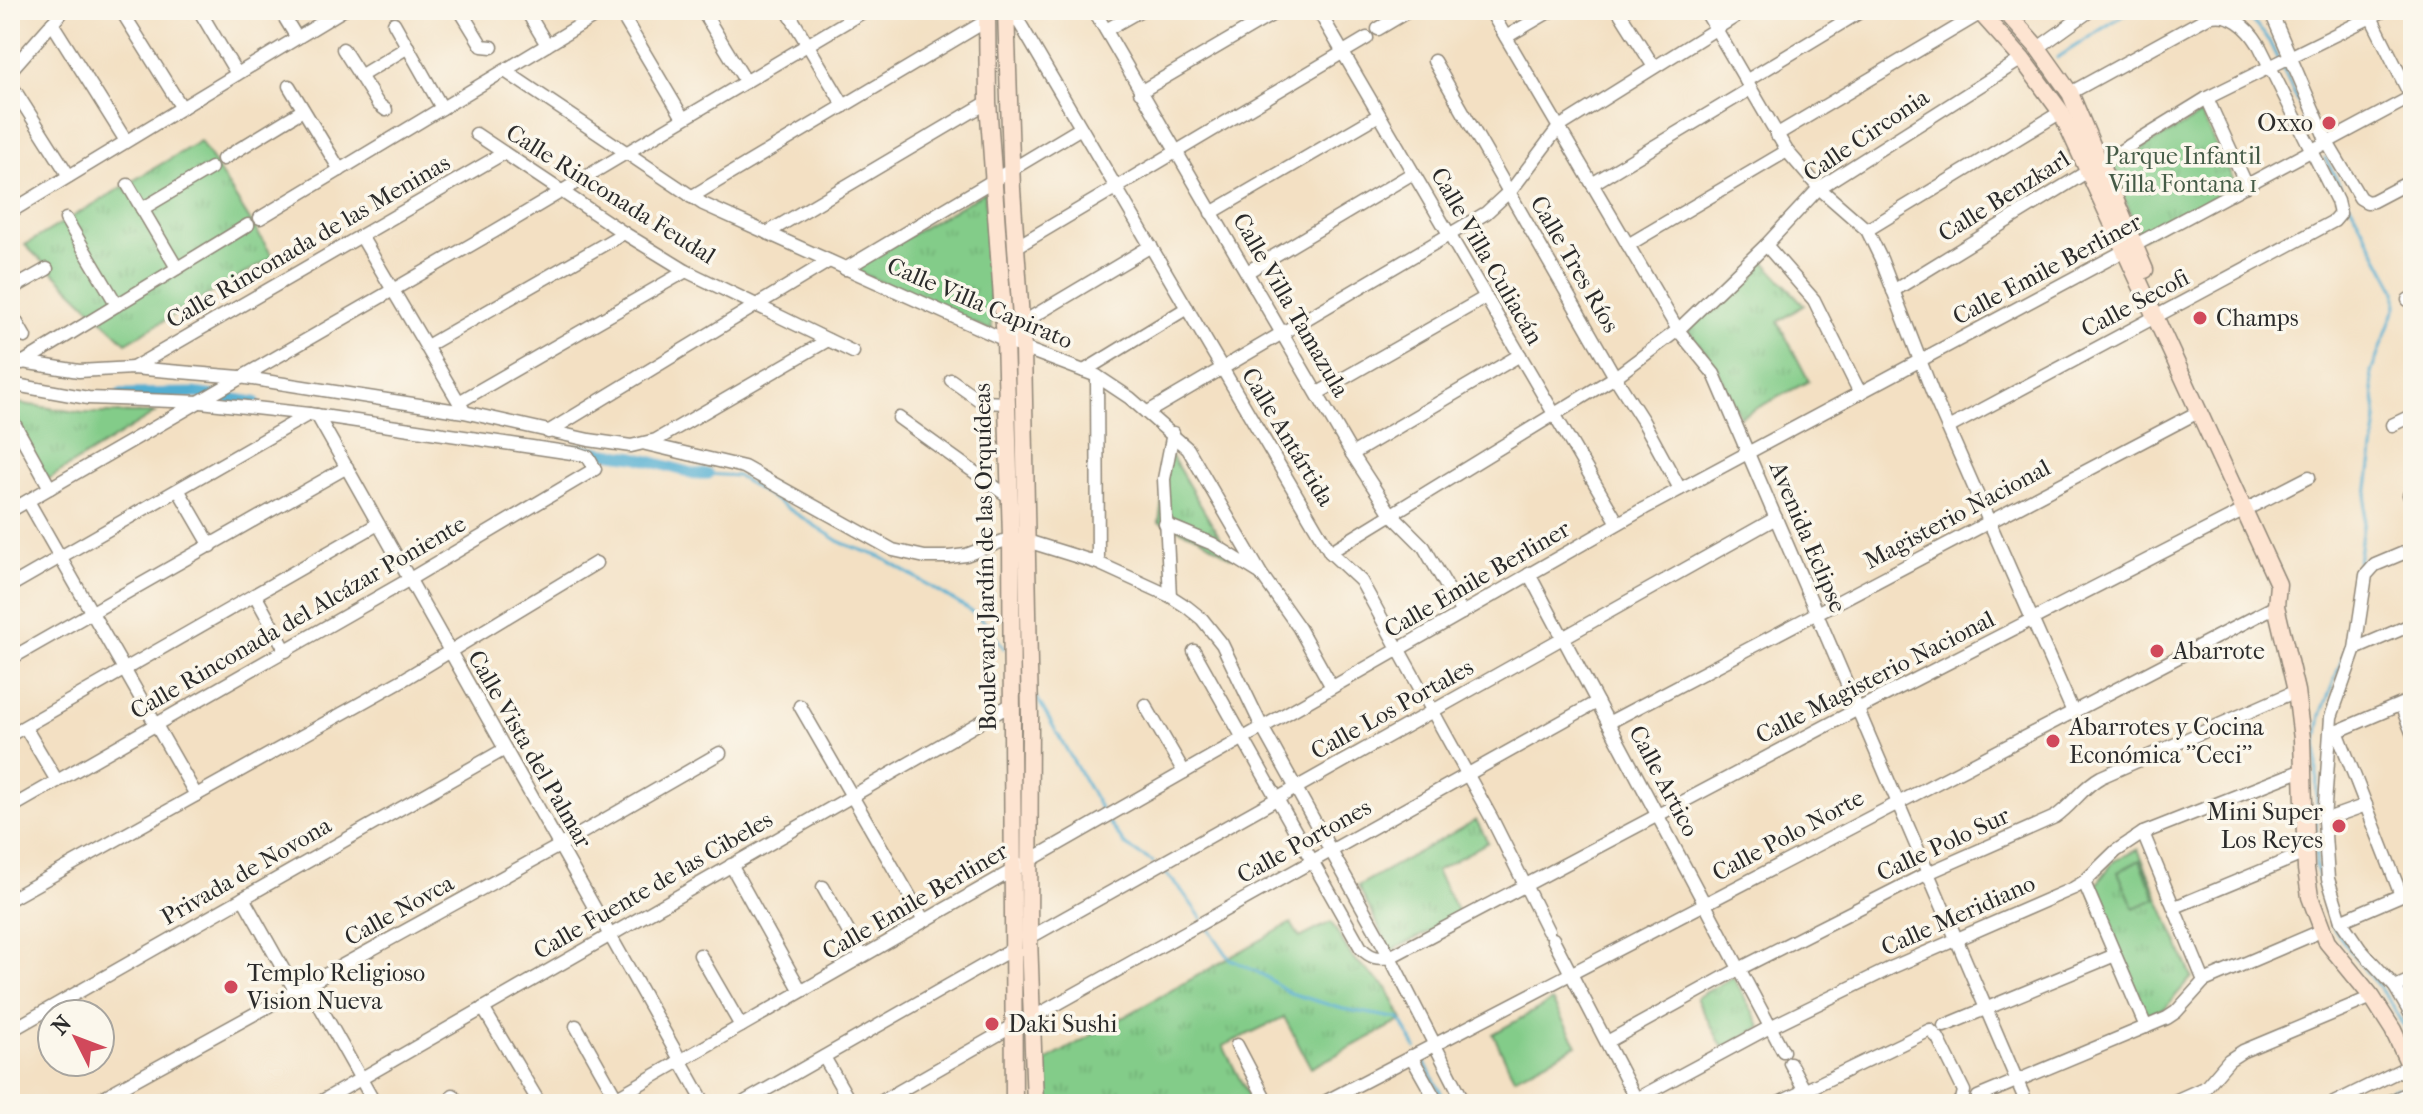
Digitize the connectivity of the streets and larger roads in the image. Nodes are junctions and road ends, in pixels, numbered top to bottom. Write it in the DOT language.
graph roads {
  1 [pos="64,10"];
  2 [pos="121,10"];
  3 [pos="199,10"];
  4 [pos="280,10"];
  5 [pos="343,10"];
  6 [pos="526,10"];
  7 [pos="605,10"];
  8 [pos="619,10"];
  9 [pos="702,10"];
  10 [pos="787,10"];
  11 [pos="866,10"];
  12 [pos="1009,10"];
  13 [pos="1094,10"];
  14 [pos="1141,10"];
  15 [pos="1280,10"];
  16 [pos="1318,10"];
  17 [pos="1552,10"];
  18 [pos="1618,10"];
  19 [pos="1705,10"];
  20 [pos="1746,10"];
  21 [pos="1863,10"];
  22 [pos="2004,10"];
  23 [pos="2091,10"];
  24 [pos="2270,10"];
  25 [pos="2385,10"];
  26 [pos="1405,11"];
  27 [pos="466,12"];
  28 [pos="1979,12"];
  29 [pos="987,16"];
  30 [pos="1494,17"];
  31 [pos="2371,17"];
  32 [pos="52,23"];
  33 [pos="394,23"];
  34 [pos="1716,29"];
  35 [pos="1106,30"];
  36 [pos="1506,37"];
  37 [pos="297,38"];
  38 [pos="547,45"];
  39 [pos="808,45"];
  40 [pos="408,47"];
  41 [pos="492,47"];
  42 [pos="2038,48"];
  43 [pos="343,49"];
  44 [pos="1343,53"];
  45 [pos="2022,59"];
  46 [pos="1434,61"];
  47 [pos="2276,64"];
  48 [pos="1654,67"];
  49 [pos="2055,70"];
  50 [pos="10,71"];
  51 [pos="505,71"];
  52 [pos="237,74"];
  53 [pos="360,76"];
  54 [pos="746,82"];
  55 [pos="2040,82"];
  56 [pos="10,83"];
  57 [pos="1748,85"];
  58 [pos="289,86"];
  59 [pos="1140,92"];
  60 [pos="2411,92"];
  61 [pos="2070,93"];
  62 [pos="2207,98"];
  63 [pos="988,102"];
  64 [pos="844,106"];
  65 [pos="182,108"];
  66 [pos="442,108"];
  67 [pos="303,110"];
  68 [pos="386,110"];
  69 [pos="2061,112"];
  70 [pos="1379,115"];
  71 [pos="683,118"];
  72 [pos="1559,127"];
  73 [pos="1081,128"];
  74 [pos="476,134"];
  75 [pos="1776,135"];
  76 [pos="126,141"];
  77 [pos="2319,148"];
  78 [pos="1787,151"];
  79 [pos="504,153"];
  80 [pos="624,153"];
  81 [pos="1176,154"];
  82 [pos="223,159"];
  83 [pos="2094,166"];
  84 [pos="211,168"];
  85 [pos="1013,169"];
  86 [pos="340,170"];
  87 [pos="1413,173"];
  88 [pos="69,176"];
  89 [pos="2413,180"];
  90 [pos="993,181"];
  91 [pos="1592,184"];
  92 [pos="128,185"];
  93 [pos="2247,186"];
  94 [pos="1819,188"];
  95 [pos="1116,189"];
  96 [pos="561,190"];
  97 [pos="1508,193"];
  98 [pos="691,197"];
  99 [pos="142,209"];
  100 [pos="10,211"];
  101 [pos="1211,213"];
  102 [pos="260,218"];
  103 [pos="66,219"];
  104 [pos="248,225"];
  105 [pos="1867,230"];
  106 [pos="624,233"];
  107 [pos="767,233"];
  108 [pos="1449,235"];
  109 [pos="361,236"];
  110 [pos="1628,245"];
  111 [pos="1766,245"];
  112 [pos="1151,246"];
  113 [pos="1016,247"];
  114 [pos="2130,249"];
  115 [pos="829,261"];
  116 [pos="177,268"];
  117 [pos="47,269"];
  118 [pos="845,269"];
  119 [pos="686,271"];
  120 [pos="1247,272"];
  121 [pos="392,289"];
  122 [pos="10,290"];
  123 [pos="1893,291"];
  124 [pos="1486,297"];
  125 [pos="117,305"];
  126 [pos="758,306"];
  127 [pos="1187,308"];
  128 [pos="10,311"];
  129 [pos="2158,316"];
  130 [pos="1022,323"];
  131 [pos="1678,330"];
  132 [pos="1282,333"];
  133 [pos="25,337"];
  134 [pos="828,340"];
  135 [pos="1005,340"];
  136 [pos="427,346"];
  137 [pos="1023,348"];
  138 [pos="853,352"];
  139 [pos="1520,355"];
  140 [pos="16,361"];
  141 [pos="1920,361"];
  142 [pos="133,368"];
  143 [pos="1221,369"];
  144 [pos="1091,374"];
  145 [pos="240,377"];
  146 [pos="1615,377"];
  147 [pos="951,380"];
  148 [pos="10,384"];
  149 [pos="1318,393"];
  150 [pos="1860,393"];
  151 [pos="203,400"];
  152 [pos="1006,403"];
  153 [pos="461,407"];
  154 [pos="2200,411"];
  155 [pos="1148,412"];
  156 [pos="1554,414"];
  157 [pos="313,415"];
  158 [pos="2413,415"];
  159 [pos="10,416"];
  160 [pos="899,418"];
  161 [pos="2392,425"];
  162 [pos="1948,428"];
  163 [pos="548,432"];
  164 [pos="1173,433"];
  165 [pos="646,444"];
  166 [pos="1748,453"];
  167 [pos="1352,454"];
  168 [pos="347,467"];
  169 [pos="2309,477"];
  170 [pos="50,488"];
  171 [pos="1680,489"];
  172 [pos="179,491"];
  173 [pos="1009,497"];
  174 [pos="28,501"];
  175 [pos="10,511"];
  176 [pos="2246,511"];
  177 [pos="1391,514"];
  178 [pos="1776,518"];
  179 [pos="1989,522"];
  180 [pos="1618,523"];
  181 [pos="378,524"];
  182 [pos="1165,524"];
  183 [pos="1019,539"];
  184 [pos="211,546"];
  185 [pos="2413,549"];
  186 [pos="1330,552"];
  187 [pos="61,557"];
  188 [pos="596,563"];
  189 [pos="1098,563"];
  190 [pos="1261,574"];
  191 [pos="1529,574"];
  192 [pos="410,579"];
  193 [pos="10,586"];
  194 [pos="255,595"];
  195 [pos="1170,596"];
  196 [pos="2276,606"];
  197 [pos="92,612"];
  198 [pos="1462,613"];
  199 [pos="1817,613"];
  200 [pos="2033,621"];
  201 [pos="2413,624"];
  202 [pos="1563,638"];
  203 [pos="1398,649"];
  204 [pos="2355,649"];
  205 [pos="286,651"];
  206 [pos="448,651"];
  207 [pos="1194,651"];
  208 [pos="10,659"];
  209 [pos="124,670"];
  210 [pos="1332,687"];
  211 [pos="2296,691"];
  212 [pos="1597,702"];
  213 [pos="2407,702"];
  214 [pos="1012,704"];
  215 [pos="1145,705"];
  216 [pos="800,706"];
  217 [pos="1858,709"];
  218 [pos="1432,711"];
  219 [pos="2073,712"];
  220 [pos="1608,723"];
  221 [pos="157,724"];
  222 [pos="25,727"];
  223 [pos="1262,727"];
  224 [pos="2332,733"];
  225 [pos="10,735"];
  226 [pos="2413,735"];
  227 [pos="1244,738"];
  228 [pos="505,749"];
  229 [pos="720,753"];
  230 [pos="2305,769"];
  231 [pos="1184,772"];
  232 [pos="1468,776"];
  233 [pos="57,781"];
  234 [pos="1296,788"];
  235 [pos="196,795"];
  236 [pos="852,796"];
  237 [pos="1277,799"];
  238 [pos="1898,803"];
  239 [pos="2366,805"];
  240 [pos="10,808"];
  241 [pos="1657,815"];
  242 [pos="2324,820"];
  243 [pos="2143,833"];
  244 [pos="559,846"];
  245 [pos="1332,851"];
  246 [pos="2305,853"];
  247 [pos="1028,861"];
  248 [pos="1312,862"];
  249 [pos="731,865"];
  250 [pos="1013,870"];
  251 [pos="1928,873"];
  252 [pos="2084,882"];
  253 [pos="1525,885"];
  254 [pos="823,887"];
  255 [pos="2407,893"];
  256 [pos="243,898"];
  257 [pos="10,899"];
  258 [pos="1705,903"];
  259 [pos="2175,907"];
  260 [pos="924,921"];
  261 [pos="2341,921"];
  262 [pos="2321,931"];
  263 [pos="610,935"];
  264 [pos="1029,938"];
  265 [pos="1957,940"];
  266 [pos="1014,948"];
  267 [pos="700,955"];
  268 [pos="2115,955"];
  269 [pos="862,956"];
  270 [pos="1390,957"];
  271 [pos="1739,969"];
  272 [pos="1571,973"];
  273 [pos="2413,979"];
  274 [pos="2204,981"];
  275 [pos="2395,987"];
  276 [pos="302,989"];
  277 [pos="801,991"];
  278 [pos="2372,997"];
  279 [pos="483,1008"];
  280 [pos="1986,1008"];
  281 [pos="1032,1018"];
  282 [pos="2413,1018"];
  283 [pos="576,1026"];
  284 [pos="741,1026"];
  285 [pos="1013,1026"];
  286 [pos="1944,1026"];
  287 [pos="1770,1027"];
  288 [pos="2146,1027"];
  289 [pos="10,1031"];
  290 [pos="1607,1042"];
  291 [pos="1237,1045"];
  292 [pos="1433,1045"];
  293 [pos="1411,1056"];
  294 [pos="824,1057"];
  295 [pos="680,1061"];
  296 [pos="2412,1068"];
  297 [pos="360,1079"];
  298 [pos="2017,1081"];
  299 [pos="1805,1090"];
  300 [pos="2413,1091"];
  301 [pos="1978,1097"];
  302 [pos="610,1101"];
  303 [pos="1634,1102"];
  304 [pos="91,1104"];
  305 [pos="317,1104"];
  306 [pos="375,1104"];
  307 [pos="540,1104"];
  308 [pos="705,1104"];
  309 [pos="741,1104"];
  310 [pos="851,1104"];
  311 [pos="877,1104"];
  312 [pos="1014,1104"];
  313 [pos="1035,1104"];
  314 [pos="1268,1104"];
  315 [pos="1321,1104"];
  316 [pos="1438,1104"];
  317 [pos="1465,1104"];
  318 [pos="1777,1104"];
  319 [pos="1812,1104"];
  320 [pos="1957,1104"];
  321 [pos="2027,1104"];
  322 [pos="2168,1104"];
  323 [pos="2332,1104"];
  324 [pos="2384,1104"];
  1 -- 32 [label="street"];
  2 -- 65 [label="street"];
  3 -- 52 [label="street"];
  4 -- 37 [label="street"];
  5 -- 37 [label="street"];
  6 -- 38 [label="street"];
  7 -- 38 [label="street"];
  8 -- 71 [label="street"];
  9 -- 54 [label="street"];
  10 -- 39 [label="street"];
  11 -- 39 [label="street"];
  12 -- 73 [label="street, Calle Antártida"];
  12 -- 85 [label="street, Boulevard Jardín de las Orquídeas"];
  13 -- 35 [label="street, Calle Villa Tamazula"];
  14 -- 35 [label="street"];
  15 -- 59 [label="street"];
  16 -- 44 [label="street, Calle Villa Culiacán"];
  17 -- 36 [label="street"];
  18 -- 48 [label="street"];
  19 -- 34 [label="street"];
  20 -- 34 [label="street"];
  21 -- 57 [label="street"];
  22 -- 42 [label="street"];
  23 -- 42 [label="street"];
  24 -- 47 [label="street"];
  25 -- 31 [label="street, Calle Benzkarl"];
  26 -- 44 [label="street"];
  27 -- 41 [label="street"];
  28 -- 45 [label="street"];
  28 -- 75 [label="street"];
  29 -- 63 [label="street, Boulevard Jardín de las Orquídeas"];
  29 -- 64 [label="street"];
  30 -- 36 [label="street, Avenida Eclipse"];
  31 -- 47 [label="street, Calle Benzkarl"];
  31 -- 60 [label="street"];
  32 -- 50 [label="street"];
  32 -- 76 [label="street"];
  33 -- 40 [label="street"];
  34 -- 48 [label="street"];
  34 -- 57 [label="street"];
  35 -- 59 [label="street, Calle Villa Tamazula"];
  36 -- 72 [label="street, Avenida Eclipse"];
  37 -- 52 [label="street"];
  38 -- 51 [label="street"];
  39 -- 54 [label="street"];
  39 -- 64 [label="street"];
  40 -- 53 [label="street"];
  40 -- 66 [label="street"];
  42 -- 49 [label="street"];
  43 -- 53 [label="street"];
  44 -- 70 [label="street, Calle Villa Culiacán"];
  44 -- 81 [label="street"];
  45 -- 55 [label="street"];
  45 -- 94 [label="street, Calle Circonia"];
  46 -- 97 [label="street, Calle Tres Ríos"];
  47 -- 61 [label="street"];
  47 -- 62 [label="street, Calle Benzkarl"];
  47 -- 77 [label="street"];
  47 -- 77 [label="street"];
  48 -- 72 [label="street"];
  49 -- 55 [label="street"];
  49 -- 61 [label="street"];
  51 -- 66 [label="street"];
  51 -- 80 [label="street, Calle Villa Capirato"];
  52 -- 65 [label="street"];
  53 -- 68 [label="street"];
  54 -- 71 [label="street"];
  55 -- 69 [label="street"];
  56 -- 88 [label="street"];
  57 -- 75 [label="street"];
  57 -- 91 [label="street"];
  58 -- 67 [label="street"];
  59 -- 81 [label="street, Calle Villa Tamazula"];
  60 -- 77 [label="street, Calle Emile Berliner"];
  61 -- 83 [label="street"];
  62 -- 83 [label="street, Calle Benzkarl"];
  62 -- 93 [label="street"];
  63 -- 90 [label="street, Boulevard Jardín de las Orquídeas"];
  63 -- 107 [label="street"];
  64 -- 98 [label="street"];
  65 -- 76 [label="street"];
  66 -- 86 [label="street"];
  67 -- 82 [label="street"];
  67 -- 86 [label="street"];
  69 -- 83 [label="street"];
  69 -- 105 [label="street"];
  70 -- 87 [label="street, Calle Villa Culiacán"];
  70 -- 101 [label="street"];
  71 -- 80 [label="street"];
  72 -- 91 [label="street, Avenida Eclipse"];
  72 -- 97 [label="street"];
  73 -- 85 [label="street"];
  73 -- 95 [label="street, Calle Antártida"];
  74 -- 79 [label="street, Calle Rinconada Feudal"];
  75 -- 78 [label="street"];
  76 -- 88 [label="street"];
  77 -- 89 [label="street"];
  77 -- 93 [label="street, Calle Emile Berliner"];
  77 -- 129 [label="street, Calle Secofi"];
  78 -- 94 [label="street"];
  78 -- 110 [label="street"];
  79 -- 96 [label="street, Calle Rinconada Feudal"];
  79 -- 109 [label="street, Calle Rinconada de las Meninas"];
  80 -- 96 [label="street"];
  80 -- 98 [label="street, Calle Villa Capirato"];
  81 -- 95 [label="street"];
  81 -- 101 [label="street, Calle Villa Tamazula"];
  83 -- 114 [label="street"];
  83 -- 123 [label="street, Calle Benzkarl"];
  84 -- 99 [label="street"];
  85 -- 90 [label="street"];
  85 -- 113 [label="street, Boulevard Jardín de las Orquídeas"];
  86 -- 102 [label="street"];
  87 -- 108 [label="street, Calle Villa Culiacán"];
  87 -- 120 [label="street"];
  88 -- 100 [label="street"];
  90 -- 118 [label="street"];
  90 -- 135 [label="street, Boulevard Jardín de las Orquídeas"];
  91 -- 110 [label="street, Avenida Eclipse"];
  92 -- 99 [label="street"];
  93 -- 114 [label="street, Calle Emile Berliner"];
  94 -- 105 [label="street"];
  94 -- 111 [label="street, Calle Circonia"];
  95 -- 112 [label="street, Calle Antártida"];
  95 -- 113 [label="street"];
  96 -- 106 [label="street, Calle Rinconada Feudal"];
  96 -- 121 [label="street"];
  97 -- 108 [label="street"];
  97 -- 146 [label="street, Calle Tres Ríos"];
  98 -- 107 [label="street, Calle Villa Capirato"];
  99 -- 116 [label="street"];
  101 -- 120 [label="street, Calle Villa Tamazula"];
  103 -- 125 [label="street"];
  104 -- 116 [label="street"];
  105 -- 123 [label="street"];
  106 -- 119 [label="street, Calle Rinconada Feudal"];
  106 -- 136 [label="street"];
  107 -- 115 [label="street, Calle Villa Capirato"];
  108 -- 124 [label="street, Calle Villa Culiacán"];
  108 -- 132 [label="street"];
  109 -- 121 [label="street"];
  109 -- 142 [label="street, Calle Rinconada de las Meninas"];
  110 -- 131 [label="street, Avenida Eclipse"];
  111 -- 131 [label="street, Calle Circonia"];
  111 -- 150 [label="street"];
  112 -- 127 [label="street, Calle Antártida"];
  112 -- 130 [label="street"];
  113 -- 130 [label="street, Boulevard Jardín de las Orquídeas"];
  114 -- 129 [label="street"];
  114 -- 141 [label="street, Calle Emile Berliner"];
  115 -- 118 [label="street, Calle Villa Capirato"];
  115 -- 126 [label="street"];
  116 -- 125 [label="street"];
  117 -- 122 [label="street"];
  118 -- 135 [label="street, Calle Villa Capirato"];
  119 -- 126 [label="street, Calle Rinconada Feudal"];
  119 -- 153 [label="street"];
  120 -- 132 [label="street, Calle Villa Tamazula"];
  121 -- 136 [label="street"];
  121 -- 145 [label="street"];
  123 -- 141 [label="street"];
  124 -- 139 [label="street, Calle Villa Culiacán"];
  124 -- 149 [label="street"];
  125 -- 140 [label="street"];
  126 -- 134 [label="street, Calle Rinconada Feudal"];
  126 -- 163 [label="street"];
  127 -- 143 [label="street, Calle Antártida"];
  127 -- 144 [label="street"];
  128 -- 133 [label="street"];
  129 -- 154 [label="street"];
  129 -- 162 [label="street, Calle Secofi"];
  130 -- 137 [label="street, Boulevard Jardín de las Orquídeas"];
  131 -- 146 [label="street, Calle Circonia"];
  131 -- 166 [label="street, Avenida Eclipse"];
  132 -- 143 [label="street"];
  132 -- 149 [label="street, Calle Villa Tamazula"];
  134 -- 138 [label="street, Calle Rinconada Feudal"];
  134 -- 165 [label="street"];
  135 -- 137 [label="street, Calle Villa Capirato"];
  135 -- 152 [label="street, Boulevard Jardín de las Orquídeas"];
  136 -- 153 [label="street"];
  137 -- 144 [label="street, Calle Villa Capirato"];
  137 -- 183 [label="street, Boulevard Jardín de las Orquídeas"];
  139 -- 156 [label="street, Calle Villa Culiacán"];
  139 -- 167 [label="street"];
  140 -- 142 [label="street"];
  141 -- 150 [label="street, Calle Emile Berliner"];
  141 -- 162 [label="street"];
  142 -- 145 [label="street"];
  143 -- 155 [label="street"];
  143 -- 186 [label="street, Calle Antártida"];
  144 -- 155 [label="street, Calle Villa Capirato"];
  144 -- 189 [label="street"];
  145 -- 151 [label="street"];
  145 -- 153 [label="street"];
  146 -- 156 [label="street, Calle Circonia"];
  146 -- 171 [label="street, Calle Tres Ríos"];
  147 -- 152 [label="street"];
  148 -- 151 [label="street"];
  149 -- 167 [label="street, Calle Villa Tamazula"];
  150 -- 166 [label="street, Calle Emile Berliner"];
  151 -- 157 [label="street"];
  151 -- 170 [label="street"];
  152 -- 173 [label="street, Boulevard Jardín de las Orquídeas"];
  153 -- 163 [label="street"];
  154 -- 176 [label="street"];
  154 -- 179 [label="street, Magisterio Nacional"];
  155 -- 164 [label="street, Calle Villa Capirato"];
  156 -- 177 [label="street, Calle Circonia"];
  156 -- 180 [label="street, Calle Villa Culiacán"];
  157 -- 168 [label="street, Calle Vista del Palmar"];
  157 -- 172 [label="street"];
  157 -- 192 [label="street, Calle Rinconada del Alcázar Poniente"];
  158 -- 161 [label="street"];
  159 -- 170 [label="street"];
  160 -- 173 [label="street"];
  162 -- 179 [label="street"];
  163 -- 165 [label="street"];
  164 -- 182 [label="street"];
  164 -- 190 [label="street, Calle Villa Capirato"];
  165 -- 183 [label="street"];
  166 -- 171 [label="street, Calle Emile Berliner"];
  166 -- 178 [label="street, Avenida Eclipse"];
  167 -- 177 [label="street, Calle Villa Tamazula"];
  168 -- 181 [label="street, Calle Vista del Palmar"];
  168 -- 184 [label="street"];
  169 -- 176 [label="street, Calle Magisterio Nacional"];
  170 -- 174 [label="street"];
  171 -- 180 [label="street, Calle Emile Berliner"];
  172 -- 184 [label="street"];
  172 -- 187 [label="street"];
  173 -- 183 [label="street, Boulevard Jardín de las Orquídeas"];
  174 -- 175 [label="street"];
  174 -- 187 [label="street"];
  176 -- 196 [label="street"];
  176 -- 200 [label="street, Calle Magisterio Nacional"];
  177 -- 186 [label="street, Calle Circonia"];
  177 -- 198 [label="street, Calle Villa Tamazula"];
  178 -- 199 [label="street, Avenida Eclipse"];
  178 -- 202 [label="street, Calle Los Portales"];
  179 -- 199 [label="street, Magisterio Nacional"];
  179 -- 200 [label="street"];
  180 -- 191 [label="street, Calle Emile Berliner"];
  181 -- 192 [label="street, Calle Vista del Palmar"];
  181 -- 194 [label="street"];
  182 -- 190 [label="street"];
  182 -- 195 [label="street"];
  183 -- 189 [label="street"];
  183 -- 214 [label="street, Boulevard Jardín de las Orquídeas"];
  183 -- 247 [label="street, Boulevard Jardín de las Orquídeas"];
  184 -- 197 [label="street"];
  185 -- 204 [label="street"];
  186 -- 203 [label="street, Calle Antártida"];
  187 -- 193 [label="street"];
  187 -- 197 [label="street"];
  188 -- 206 [label="street"];
  189 -- 195 [label="street"];
  190 -- 210 [label="street, Calle Villa Capirato"];
  191 -- 198 [label="street, Calle Emile Berliner"];
  191 -- 202 [label="street, Calle Artico"];
  192 -- 205 [label="street, Calle Rinconada del Alcázar Poniente"];
  192 -- 206 [label="street, Calle Vista del Palmar"];
  194 -- 205 [label="street"];
  194 -- 209 [label="street"];
  195 -- 223 [label="street"];
  196 -- 211 [label="street"];
  196 -- 219 [label="street, Calle Polo Norte"];
  197 -- 208 [label="street"];
  197 -- 209 [label="street"];
  198 -- 203 [label="street, Calle Emile Berliner"];
  199 -- 217 [label="street, Avenida Eclipse"];
  199 -- 220 [label="street, Magisterio Nacional"];
  200 -- 217 [label="street, Calle Magisterio Nacional"];
  200 -- 219 [label="street"];
  201 -- 204 [label="street"];
  202 -- 212 [label="street, Calle Artico"];
  202 -- 218 [label="street, Calle Los Portales"];
  203 -- 210 [label="street, Calle Emile Berliner"];
  203 -- 218 [label="street, Calle Antártida"];
  204 -- 224 [label="street"];
  205 -- 221 [label="street, Calle Rinconada del Alcázar Poniente"];
  206 -- 228 [label="street, Calle Vista del Palmar"];
  206 -- 235 [label="street"];
  207 -- 227 [label="street"];
  209 -- 221 [label="street"];
  209 -- 222 [label="street"];
  210 -- 223 [label="street, Calle Emile Berliner"];
  211 -- 230 [label="street"];
  211 -- 251 [label="street, Calle Polo Sur"];
  212 -- 220 [label="street, Calle Artico"];
  212 -- 232 [label="street, Calle Portones"];
  213 -- 224 [label="street"];
  213 -- 226 [label="street"];
  214 -- 236 [label="street, Calle Fuente de las Cibeles"];
  214 -- 250 [label="street, Boulevard Jardín de las Orquídeas"];
  215 -- 231 [label="street"];
  216 -- 236 [label="street"];
  217 -- 238 [label="street, Avenida Eclipse"];
  217 -- 241 [label="street, Calle Magisterio Nacional"];
  218 -- 232 [label="street, Calle Antártida"];
  218 -- 234 [label="street, Calle Los Portales"];
  219 -- 238 [label="street, Calle Polo Norte"];
  220 -- 241 [label="street, Calle Artico"];
  221 -- 233 [label="street, Calle Rinconada del Alcázar Poniente"];
  221 -- 235 [label="street"];
  222 -- 225 [label="street"];
  222 -- 233 [label="street"];
  223 -- 227 [label="street, Calle Emile Berliner"];
  223 -- 234 [label="street"];
  224 -- 239 [label="street"];
  224 -- 242 [label="street"];
  227 -- 231 [label="street, Calle Emile Berliner"];
  227 -- 237 [label="street"];
  228 -- 244 [label="street, Calle Vista del Palmar"];
  228 -- 256 [label="street, Privada de Novona"];
  229 -- 244 [label="street, Calle Novca"];
  230 -- 243 [label="street, Calle Meridiano"];
  230 -- 246 [label="street"];
  231 -- 247 [label="street, Calle Emile Berliner"];
  232 -- 245 [label="street, Calle Portones"];
  232 -- 253 [label="street, Calle Antártida"];
  233 -- 240 [label="street, Calle Rinconada del Alcázar Poniente"];
  234 -- 237 [label="street, Calle Los Portales"];
  234 -- 245 [label="street"];
  235 -- 257 [label="street"];
  236 -- 249 [label="street, Calle Fuente de las Cibeles"];
  236 -- 260 [label="street"];
  237 -- 248 [label="street"];
  237 -- 264 [label="street, Calle Los Portales"];
  238 -- 251 [label="street, Avenida Eclipse"];
  238 -- 258 [label="street, Calle Polo Norte"];
  239 -- 242 [label="street"];
  239 -- 255 [label="street"];
  241 -- 253 [label="street, Calle Magisterio Nacional"];
  241 -- 258 [label="street, Calle Artico"];
  242 -- 261 [label="street"];
  243 -- 252 [label="street, Calle Meridiano"];
  243 -- 259 [label="street"];
  244 -- 263 [label="street, Calle Vista del Palmar"];
  244 -- 276 [label="street, Calle Novca"];
  245 -- 248 [label="street, Calle Portones"];
  245 -- 270 [label="street"];
  246 -- 259 [label="street"];
  246 -- 262 [label="street"];
  247 -- 250 [label="street, Calle Emile Berliner"];
  247 -- 264 [label="street, Boulevard Jardín de las Orquídeas"];
  248 -- 270 [label="street"];
  248 -- 281 [label="street, Calle Portones"];
  249 -- 263 [label="street, Calle Fuente de las Cibeles"];
  249 -- 277 [label="street"];
  250 -- 260 [label="street, Calle Emile Berliner"];
  250 -- 266 [label="street, Boulevard Jardín de las Orquídeas"];
  251 -- 265 [label="street, Avenida Eclipse"];
  251 -- 271 [label="street, Calle Polo Sur"];
  252 -- 265 [label="street, Calle Meridiano"];
  252 -- 268 [label="street"];
  253 -- 270 [label="street"];
  253 -- 272 [label="street, Calle Antártida"];
  254 -- 269 [label="street"];
  255 -- 261 [label="street"];
  256 -- 276 [label="street"];
  256 -- 289 [label="street, Privada de Novona"];
  258 -- 271 [label="street, Calle Artico"];
  258 -- 272 [label="street, Calle Polo Norte"];
  259 -- 274 [label="street"];
  260 -- 269 [label="street, Calle Emile Berliner"];
  261 -- 275 [label="street"];
  262 -- 274 [label="street"];
  262 -- 278 [label="street"];
  263 -- 279 [label="street, Calle Fuente de las Cibeles"];
  263 -- 295 [label="street, Calle Vista del Palmar"];
  264 -- 281 [label="street, Boulevard Jardín de las Orquídeas"];
  265 -- 280 [label="street, Avenida Eclipse"];
  265 -- 287 [label="street, Calle Meridiano"];
  266 -- 285 [label="street, Boulevard Jardín de las Orquídeas"];
  266 -- 294 [label="street"];
  267 -- 284 [label="street"];
  268 -- 280 [label="street"];
  268 -- 288 [label="street"];
  269 -- 277 [label="street, Calle Emile Berliner"];
  270 -- 292 [label="street"];
  271 -- 287 [label="street, Calle Artico"];
  271 -- 290 [label="street, Calle Polo Sur"];
  272 -- 290 [label="street, Calle Antártida"];
  272 -- 292 [label="street, Calle Polo Norte"];
  273 -- 275 [label="street"];
  274 -- 288 [label="street"];
  275 -- 282 [label="street"];
  276 -- 297 [label="street"];
  276 -- 304 [label="street, Calle Novca"];
  277 -- 284 [label="street, Calle Emile Berliner"];
  278 -- 296 [label="street"];
  278 -- 322 [label="street"];
  279 -- 297 [label="street, Calle Fuente de las Cibeles"];
  279 -- 307 [label="street"];
  280 -- 286 [label="street"];
  280 -- 298 [label="street, Avenida Eclipse"];
  281 -- 313 [label="street, Boulevard Jardín de las Orquídeas"];
  283 -- 302 [label="street"];
  284 -- 295 [label="street, Calle Emile Berliner"];
  285 -- 311 [label="street"];
  285 -- 312 [label="street, Boulevard Jardín de las Orquídeas"];
  287 -- 299 [label="street, Calle Artico"];
  287 -- 303 [label="street, Calle Meridiano"];
  288 -- 298 [label="street"];
  290 -- 303 [label="street, Calle Antártida"];
  291 -- 314 [label="street"];
  292 -- 293 [label="street, Calle Polo Norte"];
  292 -- 317 [label="street"];
  293 -- 315 [label="street, Calle Polo Norte"];
  293 -- 316 [label="street"];
  294 -- 309 [label="street"];
  294 -- 310 [label="street"];
  295 -- 302 [label="street, Calle Emile Berliner"];
  295 -- 308 [label="street, Calle Vista del Palmar"];
  296 -- 323 [label="street"];
  297 -- 305 [label="street, Calle Fuente de las Cibeles"];
  297 -- 306 [label="street"];
  298 -- 301 [label="street"];
  298 -- 321 [label="street, Avenida Eclipse"];
  299 -- 318 [label="street"];
  299 -- 319 [label="street, Calle Artico"];
  299 -- 320 [label="street"];
  300 -- 324 [label="street"];
}
